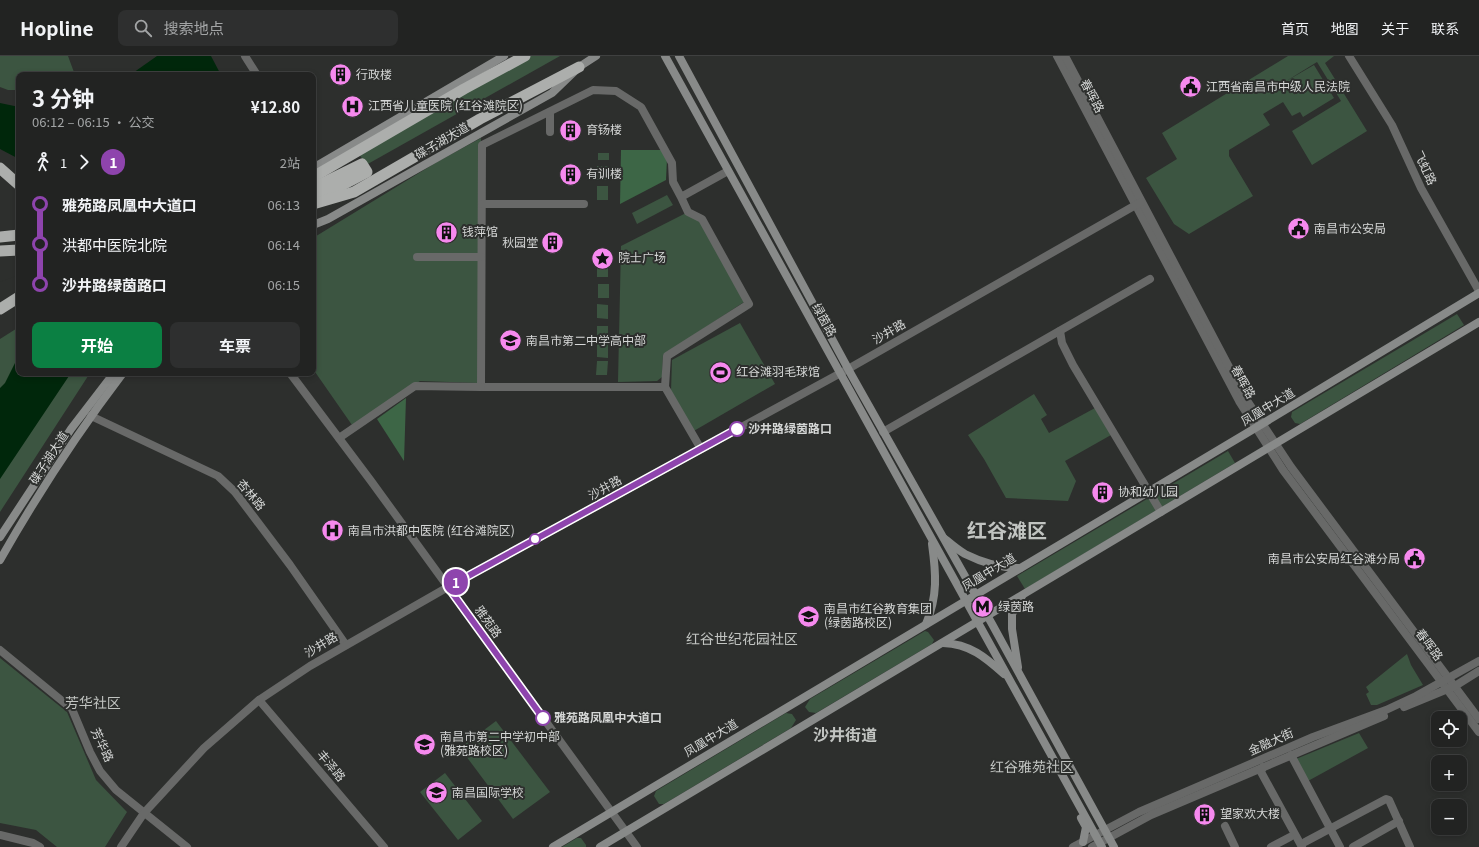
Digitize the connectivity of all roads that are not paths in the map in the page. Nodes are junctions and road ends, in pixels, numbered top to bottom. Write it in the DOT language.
graph roads {
  1 [pos="245,56"];
  2 [pos="525,56"];
  3 [pos="596,56"];
  4 [pos="665,56"];
  5 [pos="679,56"];
  6 [pos="1057,56"];
  7 [pos="1065,56"];
  8 [pos="1349,56"];
  9 [pos="505,61"];
  10 [pos="579,67"];
  11 [pos="255,72"];
  12 [pos="550,112"];
  13 [pos="550,132"];
  14 [pos="316,167"];
  15 [pos="0,168"];
  16 [pos="728,171"];
  17 [pos="0,174"];
  18 [pos="16,182"];
  19 [pos="16,183"];
  20 [pos="316,187"];
  21 [pos="680,197"];
  22 [pos="316,198"];
  23 [pos="316,203"];
  24 [pos="1139,203"];
  25 [pos="482,204"];
  26 [pos="584,204"];
  27 [pos="316,223"];
  28 [pos="16,235"];
  29 [pos="0,237"];
  30 [pos="16,250"];
  31 [pos="0,252"];
  32 [pos="417,257"];
  33 [pos="481,257"];
  34 [pos="1150,279"];
  35 [pos="1479,292"];
  36 [pos="16,300"];
  37 [pos="0,309"];
  38 [pos="1479,322"];
  39 [pos="1060,330"];
  40 [pos="850,368"];
  41 [pos="839,374"];
  42 [pos="112,376"];
  43 [pos="121,376"];
  44 [pos="292,376"];
  45 [pos="481,386"];
  46 [pos="665,387"];
  47 [pos="90,416"];
  48 [pos="1259,426"];
  49 [pos="883,432"];
  50 [pos="340,438"];
  51 [pos="1272,445"];
  52 [pos="701,449"];
  53 [pos="1149,491"];
  54 [pos="1161,512"];
  55 [pos="942,536"];
  56 [pos="0,537"];
  57 [pos="932,539"];
  58 [pos="0,560"];
  59 [pos="1021,568"];
  60 [pos="448,587"];
  61 [pos="975,595"];
  62 [pos="1022,596"];
  63 [pos="966,600"];
  64 [pos="987,617"];
  65 [pos="978,622"];
  66 [pos="926,624"];
  67 [pos="943,643"];
  68 [pos="346,645"];
  69 [pos="0,650"];
  70 [pos="1479,661"];
  71 [pos="1479,671"];
  72 [pos="1019,674"];
  73 [pos="1449,678"];
  74 [pos="1009,679"];
  75 [pos="1448,686"];
  76 [pos="259,700"];
  77 [pos="1479,719"];
  78 [pos="1479,732"];
  79 [pos="1291,755"];
  80 [pos="1263,767"];
  81 [pos="1070,790"];
  82 [pos="611,811"];
  83 [pos="144,813"];
  84 [pos="1399,821"];
  85 [pos="1225,826"];
  86 [pos="1330,829"];
  87 [pos="626,832"];
  88 [pos="1107,834"];
  89 [pos="0,835"];
  90 [pos="1290,837"];
  91 [pos="1083,842"];
  92 [pos="1099,842"];
  93 [pos="1304,844"];
  94 [pos="40,847"];
  95 [pos="121,847"];
  96 [pos="187,847"];
  97 [pos="384,847"];
  98 [pos="553,847"];
  99 [pos="600,847"];
  100 [pos="637,847"];
  101 [pos="1073,847"];
  102 [pos="1092,847"];
  103 [pos="1114,847"];
  104 [pos="1235,847"];
  105 [pos="1271,847"];
  106 [pos="1340,847"];
  107 [pos="1353,847"];
  108 [pos="1410,847"];
  1 -- 11 [label="street"];
  2 -- 9 [label="highway"];
  3 -- 10 [label="main road, 碟子湖大道"];
  4 -- 16 [label="main road, 绿茵路"];
  5 -- 40 [label="main road, 绿茵路"];
  6 -- 24 [label="street, 春晖路"];
  7 -- 24 [label="street, 春晖路"];
  8 -- 35 [label="street, 飞虹路"];
  9 -- 14 [label="highway"];
  10 -- 23 [label="highway"];
  10 -- 27 [label="main road, 碟子湖大道"];
  12 -- 13 [label="street"];
  12 -- 21 [label="street"];
  12 -- 25 [label="street"];
  15 -- 18 [label="highway"];
  16 -- 21 [label="street"];
  16 -- 41 [label="main road, 绿茵路"];
  17 -- 19 [label="highway"];
  20 -- 22 [label="highway"];
  21 -- 46 [label="street"];
  24 -- 40 [label="street, 沙井路"];
  24 -- 48 [label="street, 春晖路"];
  25 -- 26 [label="street"];
  25 -- 33 [label="street"];
  28 -- 29 [label="highway"];
  30 -- 31 [label="highway"];
  32 -- 33 [label="street"];
  33 -- 45 [label="street"];
  34 -- 39 [label="street"];
  35 -- 48 [label="main road, 凤凰中大道"];
  36 -- 37 [label="highway"];
  38 -- 51 [label="main road"];
  39 -- 49 [label="street"];
  39 -- 53 [label="street"];
  40 -- 41 [label="street, 沙井路"];
  40 -- 49 [label="main road, 绿茵路"];
  41 -- 52 [label="street, 沙井路"];
  41 -- 57 [label="main road, 绿茵路"];
  42 -- 56 [label="main road, 碟子湖大道"];
  43 -- 47 [label="main road, 碟子湖大道"];
  44 -- 50 [label="street, 雅苑路"];
  45 -- 46 [label="street"];
  45 -- 50 [label="street"];
  46 -- 52 [label="street"];
  47 -- 58 [label="main road, 碟子湖大道"];
  47 -- 68 [label="street, 杏林路"];
  48 -- 51 [label="street, 春晖路"];
  48 -- 53 [label="main road, 凤凰中大道"];
  49 -- 55 [label="main road, 绿茵路"];
  50 -- 60 [label="street, 雅苑路"];
  51 -- 54 [label="main road"];
  51 -- 73 [label="street, 春晖路"];
  51 -- 75 [label="street, 春晖路"];
  52 -- 60 [label="street, 沙井路"];
  53 -- 54 [label="street"];
  53 -- 59 [label="main road, 凤凰中大道"];
  54 -- 62 [label="main road"];
  55 -- 59 [label="main road"];
  55 -- 61 [label="main road, 绿茵路"];
  57 -- 63 [label="main road, 绿茵路"];
  57 -- 66 [label="main road"];
  59 -- 61 [label="main road, 凤凰中大道"];
  60 -- 68 [label="street, 沙井路"];
  60 -- 82 [label="street, 雅苑路"];
  61 -- 63 [label="main road, 凤凰中大道"];
  61 -- 64 [label="main road, 绿茵路"];
  62 -- 64 [label="main road"];
  62 -- 72 [label="main road"];
  63 -- 65 [label="main road, 绿茵路"];
  63 -- 66 [label="main road, 凤凰中大道"];
  64 -- 65 [label="main road"];
  64 -- 72 [label="main road, 绿茵路"];
  65 -- 67 [label="main road"];
  65 -- 74 [label="main road, 绿茵路"];
  66 -- 82 [label="main road, 凤凰中大道"];
  67 -- 74 [label="main road"];
  67 -- 87 [label="main road"];
  68 -- 76 [label="street, 沙井路"];
  69 -- 83 [label="street, 芳华路"];
  70 -- 73 [label="street"];
  71 -- 75 [label="street, 金融大街"];
  72 -- 88 [label="main road, 绿茵路"];
  73 -- 75 [label="street, 春晖路"];
  74 -- 81 [label="main road, 绿茵路"];
  75 -- 77 [label="street, 春晖路"];
  75 -- 78 [label="street, 春晖路"];
  75 -- 79 [label="street, 金融大街"];
  75 -- 88 [label="street, 金融大街"];
  76 -- 83 [label="street, 沙井路"];
  76 -- 97 [label="street, 丰泽路"];
  79 -- 80 [label="street, 金融大街"];
  79 -- 86 [label="street"];
  80 -- 88 [label="street, 金融大街"];
  80 -- 93 [label="street"];
  81 -- 91 [label="main road"];
  81 -- 92 [label="main road, 绿茵路"];
  82 -- 87 [label="street, 雅苑路"];
  82 -- 98 [label="main road, 凤凰中大道"];
  83 -- 95 [label="street, 沙井路"];
  83 -- 96 [label="street, 芳华路"];
  84 -- 86 [label="street"];
  84 -- 107 [label="street"];
  84 -- 108 [label="street"];
  85 -- 104 [label="street"];
  86 -- 93 [label="street"];
  86 -- 106 [label="street"];
  87 -- 99 [label="main road"];
  87 -- 100 [label="street, 雅苑路"];
  88 -- 92 [label="street, 金融大街"];
  88 -- 103 [label="main road, 绿茵路"];
  89 -- 94 [label="street"];
  90 -- 105 [label="street"];
  91 -- 92 [label="street, 金融大街"];
  91 -- 101 [label="street, 金融大街"];
  92 -- 102 [label="street, 金融大街"];
}
